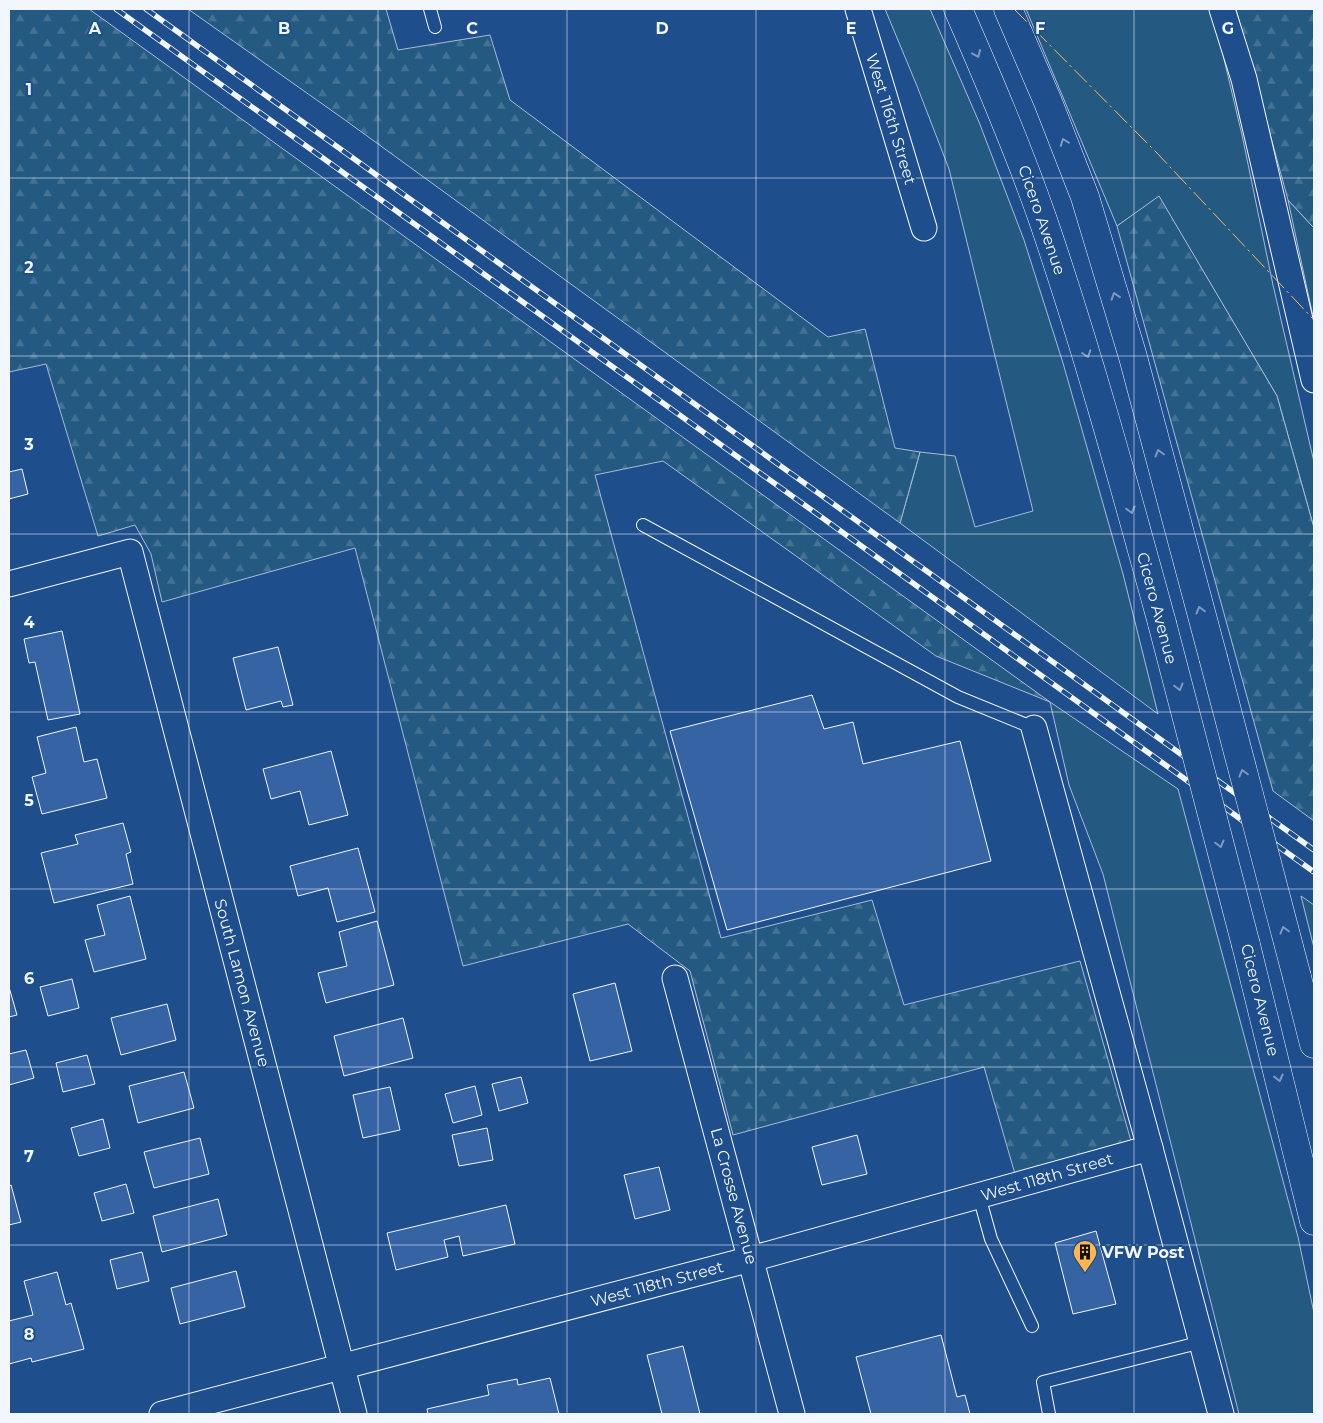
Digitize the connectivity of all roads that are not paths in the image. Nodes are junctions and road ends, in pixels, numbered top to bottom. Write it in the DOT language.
graph roads {
  1 [pos="430,9"];
  2 [pos="858,9"];
  3 [pos="958,9"];
  4 [pos="1008,9"];
  5 [pos="1222,9"];
  6 [pos="435,26"];
  7 [pos="924,228"];
  8 [pos="1314,380"];
  9 [pos="643,525"];
  10 [pos="9,584"];
  11 [pos="1034,728"];
  12 [pos="675,978"];
  13 [pos="1314,1044"];
  14 [pos="1150,1148"];
  15 [pos="980,1196"];
  16 [pos="1314,1221"];
  17 [pos="751,1259"];
  18 [pos="1032,1326"];
  19 [pos="1202,1342"];
  20 [pos="342,1367"];
  21 [pos="162,1414"];
  22 [pos="354,1414"];
  23 [pos="792,1414"];
  24 [pos="1049,1414"];
  25 [pos="1221,1414"];
  1 -- 6 [label="lane"];
  2 -- 7 [label="street, West 116th Street"];
  3 -- 16 [label="main road, Cicero Avenue, one-way, bridge"];
  13 -- 4 [label="main road, one-way, bridge"];
  5 -- 8 [label="street"];
  9 -- 11 [label="lane"];
  10 -- 20 [label="street, South Lamon Avenue"];
  11 -- 14 [label="street"];
  12 -- 17 [label="street, La Crosse Avenue"];
  14 -- 15 [label="street, West 118th Street"];
  14 -- 19 [label="street"];
  15 -- 17 [label="street, West 118th Street"];
  15 -- 18 [label="lane"];
  17 -- 20 [label="street, West 118th Street"];
  17 -- 23 [label="street, La Crosse Avenue"];
  19 -- 24 [label="lane"];
  19 -- 25 [label="street"];
  20 -- 21 [label="street, West 118th Street"];
  20 -- 22 [label="street, South Lamon Avenue"];
}
